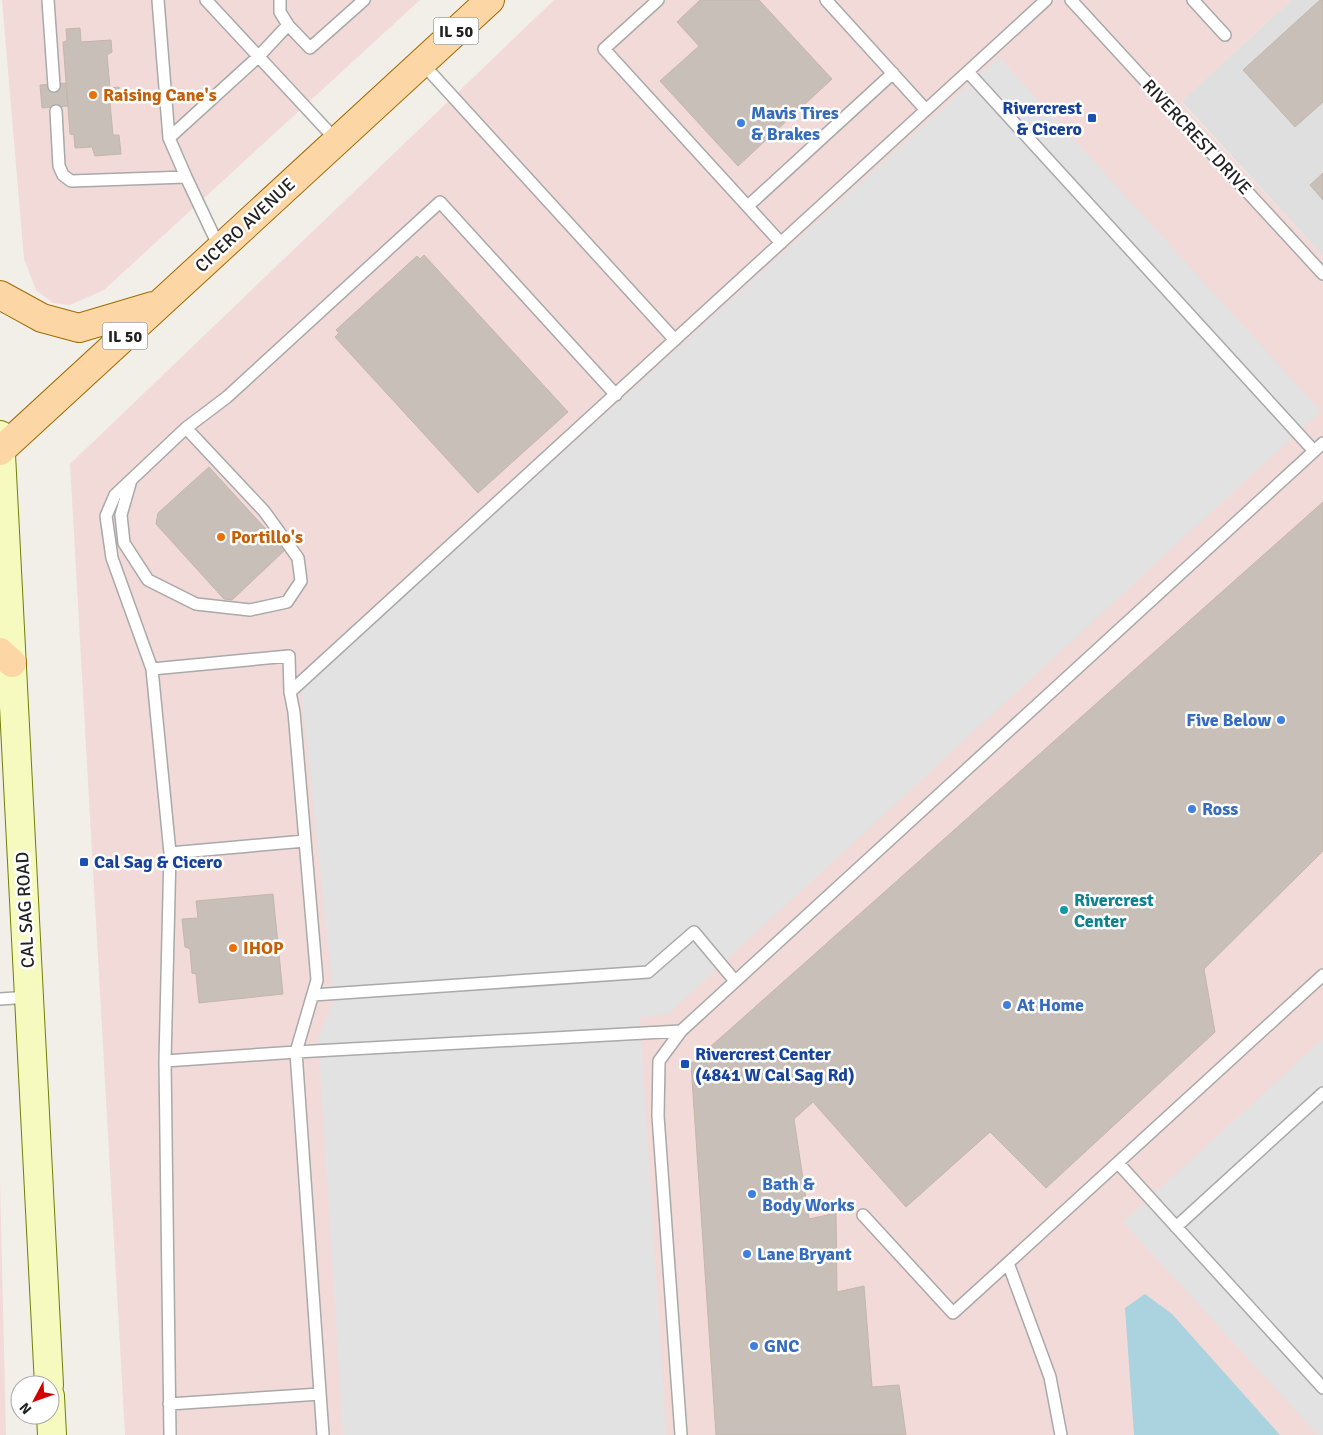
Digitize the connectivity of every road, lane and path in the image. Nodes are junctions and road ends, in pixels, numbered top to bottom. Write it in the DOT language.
graph roads {
  1 [pos="48,0"];
  2 [pos="158,0"];
  3 [pos="206,0"];
  4 [pos="280,0"];
  5 [pos="364,0"];
  6 [pos="490,0"];
  7 [pos="658,0"];
  8 [pos="826,0"];
  9 [pos="1046,0"];
  10 [pos="1071,0"];
  11 [pos="1193,0"];
  12 [pos="288,25"];
  13 [pos="1225,35"];
  14 [pos="259,56"];
  15 [pos="422,63"];
  16 [pos="968,72"];
  17 [pos="892,73"];
  18 [pos="54,86"];
  19 [pos="926,110"];
  20 [pos="56,111"];
  21 [pos="169,138"];
  22 [pos="337,141"];
  23 [pos="186,177"];
  24 [pos="748,206"];
  25 [pos="781,243"];
  26 [pos="220,249"];
  27 [pos="1323,274"];
  28 [pos="0,295"];
  29 [pos="160,304"];
  30 [pos="675,340"];
  31 [pos="616,395"];
  32 [pos="186,428"];
  33 [pos="0,446"];
  34 [pos="1319,447"];
  35 [pos="132,477"];
  36 [pos="6,657"];
  37 [pos="152,669"];
  38 [pos="290,692"];
  39 [pos="305,841"];
  40 [pos="170,853"];
  41 [pos="1323,975"];
  42 [pos="735,981"];
  43 [pos="313,994"];
  44 [pos="29,997"];
  45 [pos="0,999"];
  46 [pos="681,1031"];
  47 [pos="296,1052"];
  48 [pos="165,1060"];
  49 [pos="1323,1093"];
  50 [pos="1118,1163"];
  51 [pos="863,1215"];
  52 [pos="1176,1227"];
  53 [pos="1008,1263"];
  54 [pos="48,1375"];
  55 [pos="1323,1388"];
  56 [pos="320,1394"];
  57 [pos="169,1404"];
  58 [pos="170,1435"];
  59 [pos="323,1435"];
  60 [pos="681,1435"];
  61 [pos="1061,1435"];
  1 -- 18 [label="lane"];
  2 -- 21 [label="lane"];
  3 -- 14 [label="lane"];
  4 -- 12 [label="lane"];
  5 -- 12 [label="lane"];
  6 -- 15 [label="main road, CICERO AVENUE / IL 50"];
  7 -- 24 [label="lane"];
  8 -- 17 [label="lane"];
  9 -- 16 [label="lane"];
  10 -- 27 [label="lane, RIVERCREST DRIVE"];
  11 -- 13 [label="lane"];
  12 -- 14 [label="lane"];
  14 -- 21 [label="lane"];
  14 -- 22 [label="lane"];
  15 -- 22 [label="main road, CICERO AVENUE / IL 50"];
  15 -- 30 [label="lane"];
  16 -- 19 [label="lane"];
  16 -- 34 [label="lane"];
  17 -- 19 [label="lane"];
  17 -- 24 [label="lane"];
  19 -- 25 [label="lane"];
  20 -- 23 [label="lane"];
  21 -- 23 [label="lane"];
  22 -- 26 [label="main road, CICERO AVENUE / IL 50"];
  23 -- 26 [label="lane"];
  24 -- 25 [label="lane"];
  25 -- 30 [label="lane"];
  26 -- 29 [label="main road, CICERO AVENUE / IL 50"];
  28 -- 29 [label="main road"];
  29 -- 33 [label="main road, CICERO AVENUE / IL 50"];
  30 -- 31 [label="lane"];
  31 -- 32 [label="lane"];
  31 -- 38 [label="lane"];
  32 -- 35 [label="lane"];
  32 -- 35 [label="lane"];
  33 -- 36 [label="main road, CAL SAG ROAD"];
  34 -- 42 [label="lane"];
  35 -- 37 [label="lane"];
  36 -- 44 [label="main road, CAL SAG ROAD"];
  37 -- 38 [label="lane"];
  37 -- 40 [label="lane"];
  38 -- 39 [label="lane"];
  39 -- 40 [label="lane"];
  39 -- 43 [label="lane"];
  40 -- 48 [label="lane"];
  41 -- 50 [label="lane"];
  42 -- 43 [label="lane"];
  42 -- 46 [label="lane"];
  43 -- 47 [label="lane"];
  44 -- 45 [label="lane"];
  44 -- 54 [label="main road, CAL SAG ROAD"];
  46 -- 47 [label="lane"];
  46 -- 60 [label="lane"];
  47 -- 48 [label="lane"];
  47 -- 56 [label="lane"];
  48 -- 57 [label="lane"];
  49 -- 52 [label="lane"];
  50 -- 52 [label="lane"];
  50 -- 53 [label="lane"];
  51 -- 53 [label="lane"];
  52 -- 55 [label="lane"];
  53 -- 61 [label="lane"];
  56 -- 57 [label="lane"];
  56 -- 59 [label="lane"];
  57 -- 58 [label="lane"];
}
